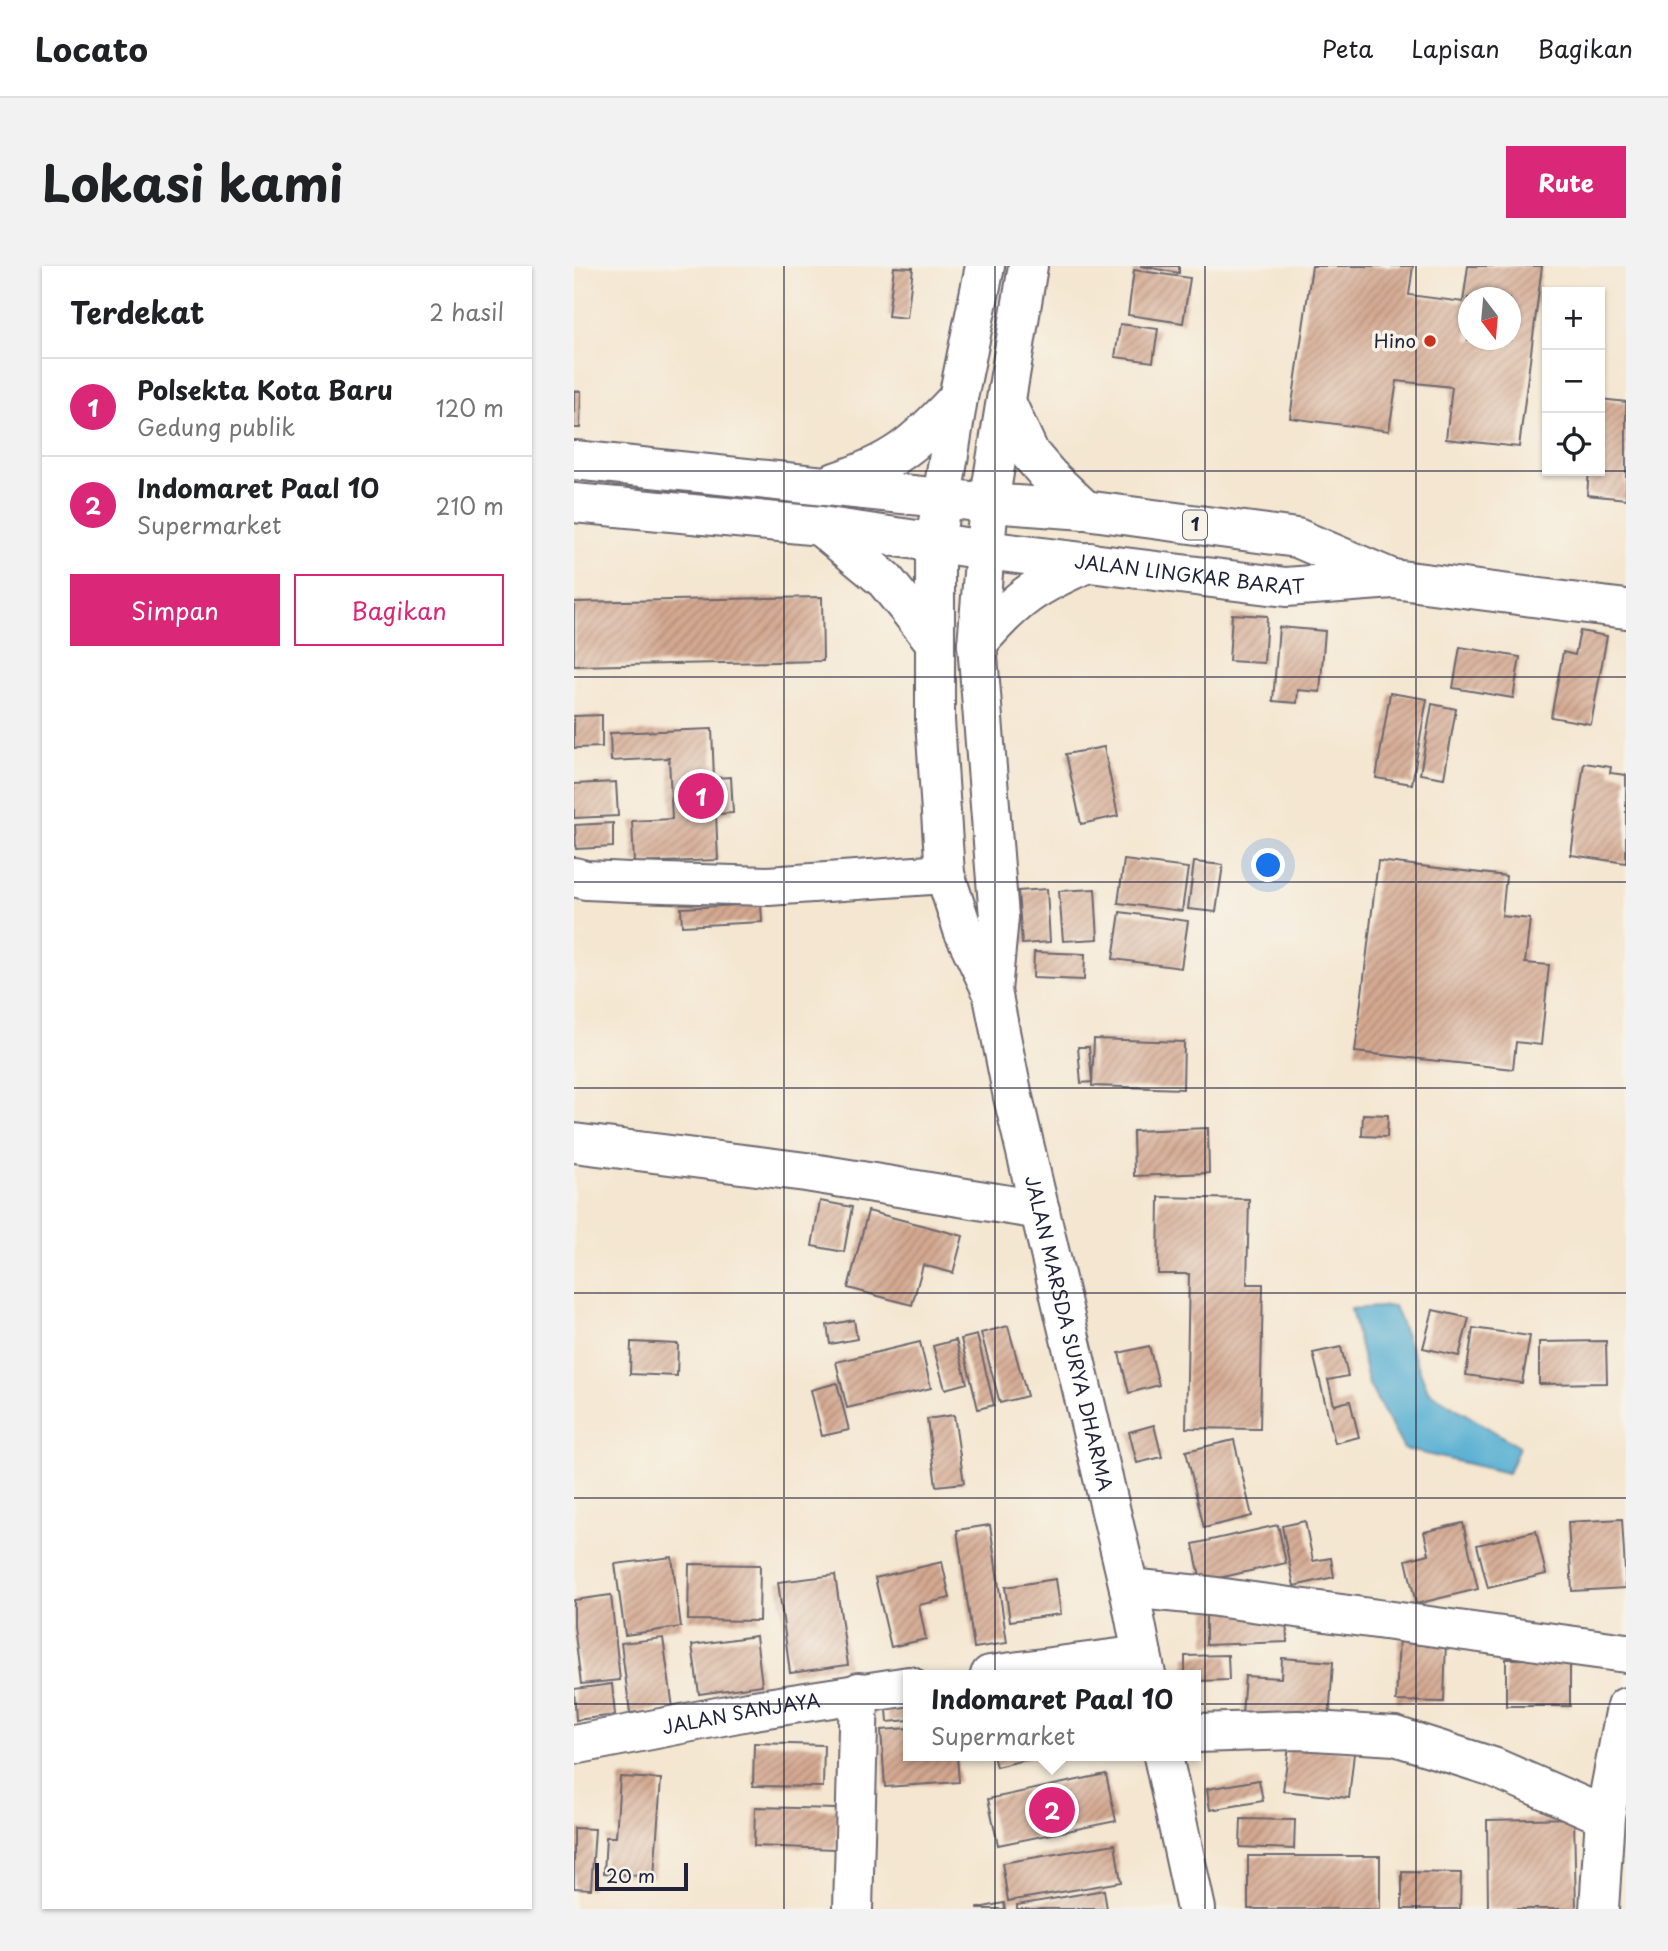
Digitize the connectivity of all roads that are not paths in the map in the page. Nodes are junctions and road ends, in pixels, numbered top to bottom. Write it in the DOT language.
graph roads {
  1 [pos="985,266"];
  2 [pos="1028,266"];
  3 [pos="958,398"];
  4 [pos="1006,402"];
  5 [pos="574,460"];
  6 [pos="829,484"];
  7 [pos="942,496"];
  8 [pos="989,502"];
  9 [pos="574,503"];
  10 [pos="1085,510"];
  11 [pos="821,526"];
  12 [pos="935,542"];
  13 [pos="985,550"];
  14 [pos="1090,562"];
  15 [pos="1393,579"];
  16 [pos="1626,609"];
  17 [pos="935,642"];
  18 [pos="977,644"];
  19 [pos="945,874"];
  20 [pos="574,877"];
  21 [pos="992,991"];
  22 [pos="574,1143"];
  23 [pos="1040,1210"];
  24 [pos="1129,1588"];
  25 [pos="1626,1653"];
  26 [pos="1144,1665"];
  27 [pos="1067,1670"];
  28 [pos="903,1687"];
  29 [pos="859,1692"];
  30 [pos="1626,1707"];
  31 [pos="1201,1733"];
  32 [pos="574,1745"];
  33 [pos="1164,1761"];
  34 [pos="1605,1816"];
  35 [pos="853,1909"];
  36 [pos="1196,1909"];
  37 [pos="1599,1909"];
  1 -- 3 [label="main road"];
  2 -- 4 [label="main road"];
  3 -- 6 [label="main road"];
  3 -- 7 [label="main road"];
  4 -- 8 [label="main road"];
  4 -- 10 [label="main road"];
  5 -- 6 [label="main road"];
  6 -- 7 [label="main road"];
  7 -- 8 [label="main road, 1"];
  7 -- 12 [label="main road"];
  8 -- 10 [label="main road, JALAN LINGKAR BARAT / 1"];
  8 -- 13 [label="main road"];
  9 -- 11 [label="main road"];
  10 -- 15 [label="main road, JALAN LINGKAR BARAT / 1"];
  11 -- 12 [label="main road"];
  11 -- 17 [label="main road"];
  12 -- 13 [label="main road, 1"];
  12 -- 17 [label="main road"];
  13 -- 14 [label="main road, JALAN LINGKAR BARAT / 1"];
  13 -- 18 [label="main road"];
  14 -- 15 [label="main road, JALAN LINGKAR BARAT / 1"];
  14 -- 18 [label="main road"];
  15 -- 16 [label="main road, JALAN LINGKAR BARAT / 1"];
  17 -- 19 [label="main road"];
  18 -- 21 [label="main road"];
  19 -- 20 [label="main road"];
  19 -- 21 [label="main road"];
  21 -- 23 [label="main road, JALAN MARSDA SURYA DHARMA"];
  22 -- 23 [label="main road"];
  23 -- 24 [label="main road, JALAN MARSDA SURYA DHARMA"];
  24 -- 25 [label="main road"];
  24 -- 26 [label="main road, JALAN MARSDA SURYA DHARMA"];
  26 -- 27 [label="main road"];
  28 -- 29 [label="main road, JALAN SANJAYA"];
  29 -- 32 [label="main road, JALAN SANJAYA"];
  29 -- 35 [label="main road"];
  30 -- 34 [label="main road"];
  31 -- 34 [label="main road"];
  33 -- 36 [label="main road"];
  34 -- 37 [label="main road"];
}
